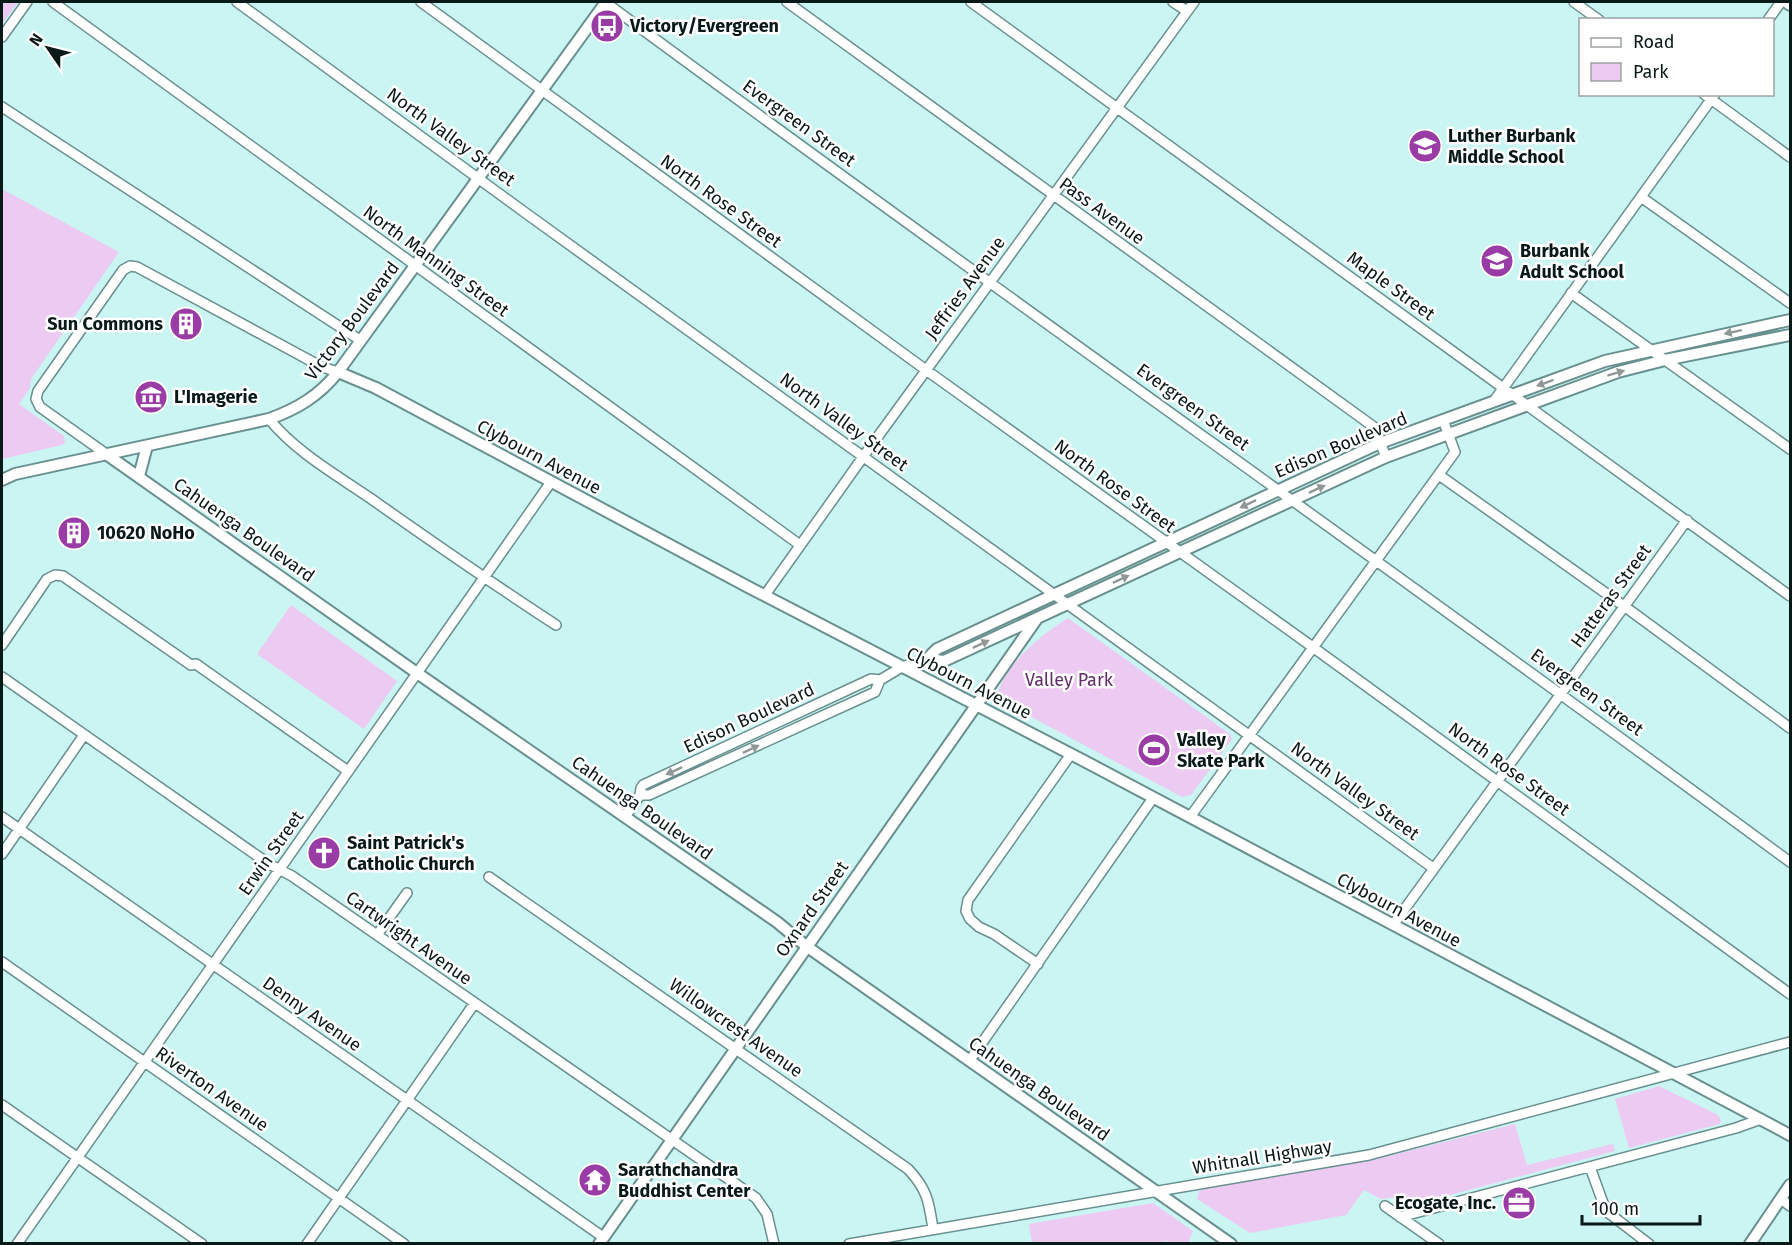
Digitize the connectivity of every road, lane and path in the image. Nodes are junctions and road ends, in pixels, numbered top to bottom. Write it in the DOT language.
graph roads {
  1 [pos="27,2"];
  2 [pos="54,2"];
  3 [pos="237,2"];
  4 [pos="421,2"];
  5 [pos="605,2"];
  6 [pos="787,2"];
  7 [pos="971,2"];
  8 [pos="1173,2"];
  9 [pos="1194,2"];
  10 [pos="1574,2"];
  11 [pos="1781,2"];
  12 [pos="1786,2"];
  13 [pos="1791,5"];
  14 [pos="1187,11"];
  15 [pos="1596,18"];
  16 [pos="1769,18"];
  17 [pos="2,37"];
  18 [pos="543,89"];
  19 [pos="1710,96"];
  20 [pos="2,107"];
  21 [pos="1117,108"];
  22 [pos="1791,156"];
  23 [pos="479,177"];
  24 [pos="1053,195"];
  25 [pos="1641,197"];
  26 [pos="414,266"];
  27 [pos="990,283"];
  28 [pos="1571,293"];
  29 [pos="1791,303"];
  30 [pos="1791,320"];
  31 [pos="1791,335"];
  32 [pos="360,340"];
  33 [pos="1651,350"];
  34 [pos="1665,360"];
  35 [pos="926,370"];
  36 [pos="338,372"];
  37 [pos="1502,388"];
  38 [pos="1513,395"];
  39 [pos="36,399"];
  40 [pos="1494,401"];
  41 [pos="1527,404"];
  42 [pos="269,419"];
  43 [pos="1443,420"];
  44 [pos="1449,434"];
  45 [pos="1380,443"];
  46 [pos="147,446"];
  47 [pos="1791,449"];
  48 [pos="106,454"];
  49 [pos="863,457"];
  50 [pos="1386,457"];
  51 [pos="1439,475"];
  52 [pos="139,476"];
  53 [pos="2,480"];
  54 [pos="551,482"];
  55 [pos="1279,489"];
  56 [pos="1293,500"];
  57 [pos="1687,520"];
  58 [pos="1166,543"];
  59 [pos="800,545"];
  60 [pos="1179,552"];
  61 [pos="1376,560"];
  62 [pos="484,578"];
  63 [pos="765,595"];
  64 [pos="1054,595"];
  65 [pos="1791,596"];
  66 [pos="1068,604"];
  67 [pos="1624,606"];
  68 [pos="1037,618"];
  69 [pos="556,625"];
  70 [pos="2,645"];
  71 [pos="1314,648"];
  72 [pos="927,659"];
  73 [pos="902,667"];
  74 [pos="417,673"];
  75 [pos="2,677"];
  76 [pos="1561,693"];
  77 [pos="976,705"];
  78 [pos="1791,728"];
  79 [pos="84,735"];
  80 [pos="1249,735"];
  81 [pos="1071,754"];
  82 [pos="348,771"];
  83 [pos="1497,781"];
  84 [pos="1153,798"];
  85 [pos="2,817"];
  86 [pos="625,817"];
  87 [pos="1190,817"];
  88 [pos="19,829"];
  89 [pos="2,854"];
  90 [pos="1791,862"];
  91 [pos="1433,868"];
  92 [pos="280,869"];
  93 [pos="489,876"];
  94 [pos="407,893"];
  95 [pos="1393,925"];
  96 [pos="377,936"];
  97 [pos="806,946"];
  98 [pos="2,962"];
  99 [pos="1038,964"];
  100 [pos="212,965"];
  101 [pos="1791,994"];
  102 [pos="474,1004"];
  103 [pos="1791,1042"];
  104 [pos="735,1048"];
  105 [pos="970,1060"];
  106 [pos="144,1062"];
  107 [pos="1674,1073"];
  108 [pos="407,1101"];
  109 [pos="2,1104"];
  110 [pos="1761,1119"];
  111 [pos="1791,1136"];
  112 [pos="671,1140"];
  113 [pos="78,1157"];
  114 [pos="1590,1167"];
  115 [pos="1791,1185"];
  116 [pos="1156,1192"];
  117 [pos="339,1198"];
  118 [pos="1781,1199"];
  119 [pos="1384,1206"];
  120 [pos="1791,1206"];
  121 [pos="1400,1217"];
  122 [pos="933,1229"];
  123 [pos="601,1240"];
  124 [pos="17,1244"];
  125 [pos="202,1244"];
  126 [pos="307,1244"];
  127 [pos="404,1244"];
  128 [pos="774,1244"];
  129 [pos="849,1244"];
  130 [pos="1231,1244"];
  131 [pos="1439,1244"];
  132 [pos="1649,1244"];
  133 [pos="1750,1244"];
  1 -- 17 [label="street"];
  2 -- 26 [label="street, North Manning Street"];
  3 -- 23 [label="street, North Valley Street"];
  4 -- 18 [label="street, North Rose Street"];
  5 -- 18 [label="main road, Victory Boulevard"];
  5 -- 27 [label="street, Evergreen Street"];
  6 -- 24 [label="street, Pass Avenue"];
  7 -- 21 [label="street, Maple Street"];
  8 -- 14 [label="street"];
  9 -- 14 [label="street, Jeffries Avenue"];
  10 -- 15 [label="street"];
  11 -- 16 [label="street"];
  12 -- 13 [label="main road"];
  14 -- 21 [label="street, Jeffries Avenue"];
  18 -- 23 [label="main road, Victory Boulevard"];
  18 -- 35 [label="street, North Rose Street"];
  19 -- 22 [label="street"];
  19 -- 25 [label="street"];
  20 -- 32 [label="street"];
  21 -- 24 [label="street, Jeffries Avenue"];
  21 -- 37 [label="street, Maple Street"];
  23 -- 26 [label="main road, Victory Boulevard"];
  23 -- 49 [label="street, North Valley Street"];
  24 -- 27 [label="street, Jeffries Avenue"];
  24 -- 45 [label="street, Pass Avenue"];
  25 -- 28 [label="street"];
  25 -- 29 [label="street"];
  26 -- 32 [label="main road, Victory Boulevard"];
  26 -- 59 [label="street, North Manning Street"];
  27 -- 35 [label="street, Jeffries Avenue"];
  27 -- 55 [label="street, Evergreen Street"];
  28 -- 33 [label="street"];
  28 -- 37 [label="street"];
  30 -- 33 [label="main road, Edison Boulevard, one-way"];
  31 -- 34 [label="main road, Edison Boulevard"];
  32 -- 36 [label="main road, Victory Boulevard"];
  33 -- 34 [label="street"];
  33 -- 38 [label="main road, Edison Boulevard, one-way"];
  41 -- 34 [label="main road, Edison Boulevard, one-way"];
  34 -- 47 [label="street"];
  35 -- 49 [label="street, Jeffries Avenue"];
  35 -- 58 [label="street, North Rose Street"];
  36 -- 39 [label="street, Clybourn Avenue"];
  36 -- 42 [label="main road, Victory Boulevard"];
  36 -- 54 [label="main road, Clybourn Avenue"];
  37 -- 38 [label="street, Maple Street"];
  37 -- 40 [label="street"];
  38 -- 40 [label="main road, Edison Boulevard"];
  38 -- 41 [label="street, Maple Street"];
  39 -- 48 [label="street, Cahuenga Boulevard"];
  40 -- 43 [label="main road, Edison Boulevard"];
  41 -- 44 [label="main road, Edison Boulevard"];
  41 -- 57 [label="street, Maple Street"];
  42 -- 46 [label="main road, Victory Boulevard"];
  42 -- 62 [label="street"];
  43 -- 44 [label="street"];
  43 -- 45 [label="main road, Edison Boulevard"];
  44 -- 50 [label="main road, Edison Boulevard"];
  44 -- 51 [label="street"];
  45 -- 50 [label="street, Pass Avenue"];
  45 -- 55 [label="main road, Edison Boulevard"];
  46 -- 48 [label="main road, Victory Boulevard"];
  46 -- 52 [label="main road"];
  48 -- 52 [label="main road, Cahuenga Boulevard"];
  48 -- 53 [label="main road, Victory Boulevard"];
  49 -- 59 [label="street, Jeffries Avenue"];
  49 -- 64 [label="street, North Valley Street"];
  56 -- 50 [label="main road, Edison Boulevard, one-way"];
  51 -- 61 [label="street"];
  51 -- 67 [label="street"];
  52 -- 74 [label="main road, Cahuenga Boulevard"];
  54 -- 62 [label="street, Erwin Street"];
  54 -- 63 [label="main road, Clybourn Avenue"];
  55 -- 56 [label="street, Evergreen Street"];
  55 -- 58 [label="main road, Edison Boulevard, one-way"];
  56 -- 60 [label="main road, Edison Boulevard"];
  56 -- 61 [label="street, Evergreen Street"];
  57 -- 65 [label="street, Maple Street"];
  57 -- 67 [label="street, Hatteras Street"];
  58 -- 60 [label="street, North Rose Street"];
  58 -- 64 [label="main road, Edison Boulevard"];
  59 -- 63 [label="street, Jeffries Avenue"];
  66 -- 60 [label="main road, Edison Boulevard, one-way"];
  60 -- 71 [label="street, North Rose Street"];
  61 -- 71 [label="street"];
  61 -- 76 [label="street, Evergreen Street"];
  62 -- 69 [label="street"];
  62 -- 74 [label="street, Erwin Street"];
  63 -- 73 [label="main road, Clybourn Avenue"];
  64 -- 66 [label="street, North Valley Street"];
  64 -- 68 [label="main road, Oxnard Street"];
  64 -- 72 [label="main road, Edison Boulevard"];
  66 -- 68 [label="main road, Edison Boulevard"];
  66 -- 80 [label="street, North Valley Street"];
  67 -- 76 [label="street, Hatteras Street"];
  67 -- 78 [label="street"];
  72 -- 68 [label="main road, Edison Boulevard, one-way"];
  68 -- 77 [label="main road, Oxnard Street"];
  70 -- 82 [label="street"];
  71 -- 80 [label="street"];
  71 -- 83 [label="street, North Rose Street"];
  72 -- 73 [label="street, Edison Boulevard"];
  73 -- 77 [label="main road, Clybourn Avenue"];
  73 -- 86 [label="street, Edison Boulevard"];
  74 -- 82 [label="street, Erwin Street"];
  74 -- 86 [label="main road, Cahuenga Boulevard"];
  75 -- 79 [label="street, Cartwright Avenue"];
  76 -- 83 [label="street, Hatteras Street"];
  76 -- 90 [label="street, Evergreen Street"];
  77 -- 81 [label="main road, Clybourn Avenue"];
  77 -- 97 [label="main road, Oxnard Street"];
  79 -- 88 [label="street"];
  79 -- 92 [label="street, Cartwright Avenue"];
  80 -- 87 [label="street"];
  80 -- 91 [label="street, North Valley Street"];
  81 -- 84 [label="main road, Clybourn Avenue"];
  81 -- 99 [label="street"];
  82 -- 92 [label="street, Erwin Street"];
  83 -- 91 [label="street, Hatteras Street"];
  83 -- 101 [label="street, North Rose Street"];
  84 -- 87 [label="main road, Clybourn Avenue"];
  84 -- 99 [label="street"];
  85 -- 88 [label="street, Denny Avenue"];
  86 -- 97 [label="main road, Cahuenga Boulevard"];
  87 -- 95 [label="main road, Clybourn Avenue"];
  88 -- 89 [label="street"];
  88 -- 100 [label="street, Denny Avenue"];
  91 -- 95 [label="street, Hatteras Street"];
  92 -- 96 [label="street, Cartwright Avenue"];
  92 -- 100 [label="street, Erwin Street"];
  93 -- 104 [label="street, Willowcrest Avenue"];
  94 -- 96 [label="street"];
  95 -- 107 [label="main road, Clybourn Avenue"];
  96 -- 102 [label="street, Cartwright Avenue"];
  97 -- 104 [label="main road, Oxnard Street"];
  97 -- 105 [label="main road, Cahuenga Boulevard"];
  98 -- 106 [label="street, Riverton Avenue"];
  99 -- 105 [label="street"];
  100 -- 106 [label="street, Erwin Street"];
  100 -- 108 [label="street, Denny Avenue"];
  102 -- 108 [label="street"];
  102 -- 112 [label="street, Cartwright Avenue"];
  103 -- 107 [label="street, Whitnall Highway"];
  104 -- 112 [label="main road, Oxnard Street"];
  104 -- 122 [label="street, Willowcrest Avenue"];
  105 -- 116 [label="main road, Cahuenga Boulevard"];
  106 -- 113 [label="street, Erwin Street"];
  106 -- 117 [label="street, Riverton Avenue"];
  107 -- 110 [label="main road, Clybourn Avenue"];
  107 -- 116 [label="street, Whitnall Highway"];
  108 -- 117 [label="street"];
  108 -- 123 [label="street, Denny Avenue"];
  109 -- 113 [label="street"];
  110 -- 111 [label="main road, Clybourn Avenue"];
  110 -- 114 [label="street"];
  112 -- 123 [label="main road, Oxnard Street"];
  112 -- 128 [label="street, Cartwright Avenue"];
  113 -- 124 [label="street, Erwin Street"];
  113 -- 125 [label="street"];
  114 -- 121 [label="street"];
  114 -- 132 [label="street"];
  115 -- 118 [label="main road"];
  116 -- 122 [label="street, Whitnall Highway"];
  116 -- 130 [label="main road, Cahuenga Boulevard"];
  117 -- 126 [label="street"];
  117 -- 127 [label="street, Riverton Avenue"];
  118 -- 120 [label="street"];
  118 -- 133 [label="main road"];
  119 -- 121 [label="street"];
  121 -- 131 [label="street"];
  122 -- 129 [label="street, Whitnall Highway"];
}
